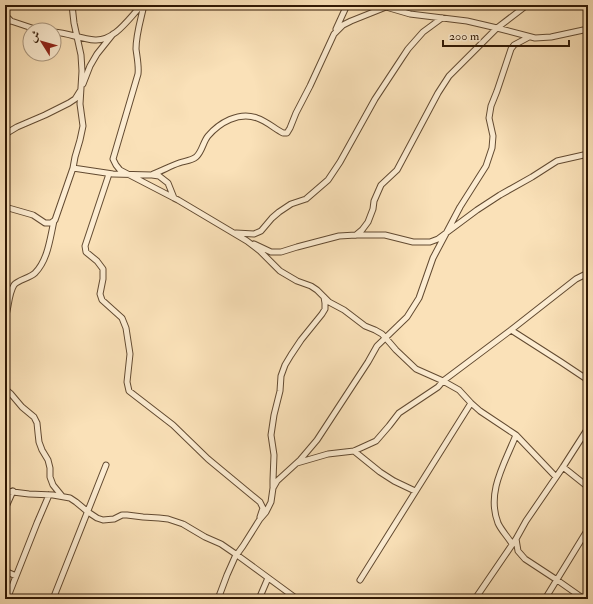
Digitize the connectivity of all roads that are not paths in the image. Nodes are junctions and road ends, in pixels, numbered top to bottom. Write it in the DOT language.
graph roads {
  1 [pos="72,5"];
  2 [pos="138,5"];
  3 [pos="143,5"];
  4 [pos="347,5"];
  5 [pos="380,5"];
  6 [pos="526,5"];
  7 [pos="386,8"];
  8 [pos="136,11"];
  9 [pos="5,15"];
  10 [pos="442,18"];
  11 [pos="5,21"];
  12 [pos="11,21"];
  13 [pos="22,25"];
  14 [pos="497,28"];
  15 [pos="588,29"];
  16 [pos="62,33"];
  17 [pos="113,34"];
  18 [pos="334,34"];
  19 [pos="77,36"];
  20 [pos="529,37"];
  21 [pos="81,91"];
  22 [pos="5,146"];
  23 [pos="588,154"];
  24 [pos="73,168"];
  25 [pos="109,174"];
  26 [pos="128,174"];
  27 [pos="152,175"];
  28 [pos="174,198"];
  29 [pos="5,207"];
  30 [pos="54,221"];
  31 [pos="447,232"];
  32 [pos="235,233"];
  33 [pos="356,235"];
  34 [pos="247,241"];
  35 [pos="588,273"];
  36 [pos="324,296"];
  37 [pos="5,318"];
  38 [pos="511,330"];
  39 [pos="385,338"];
  40 [pos="588,380"];
  41 [pos="443,381"];
  42 [pos="5,389"];
  43 [pos="471,403"];
  44 [pos="588,428"];
  45 [pos="516,435"];
  46 [pos="354,451"];
  47 [pos="294,464"];
  48 [pos="106,465"];
  49 [pos="563,467"];
  50 [pos="556,477"];
  51 [pos="273,488"];
  52 [pos="588,488"];
  53 [pos="5,491"];
  54 [pos="13,491"];
  55 [pos="415,491"];
  56 [pos="49,494"];
  57 [pos="62,496"];
  58 [pos="5,508"];
  59 [pos="88,512"];
  60 [pos="260,519"];
  61 [pos="588,529"];
  62 [pos="516,539"];
  63 [pos="512,544"];
  64 [pos="237,554"];
  65 [pos="5,571"];
  66 [pos="16,576"];
  67 [pos="268,578"];
  68 [pos="360,580"];
  69 [pos="557,580"];
  70 [pos="7,599"];
  71 [pos="53,599"];
  72 [pos="218,599"];
  73 [pos="259,599"];
  74 [pos="297,599"];
  75 [pos="475,599"];
  76 [pos="545,599"];
  77 [pos="584,599"];
  1 -- 19 [label="street"];
  2 -- 8 [label="street"];
  3 -- 8 [label="street"];
  3 -- 26 [label="street"];
  4 -- 18 [label="street"];
  5 -- 7 [label="street"];
  6 -- 14 [label="street"];
  7 -- 10 [label="street"];
  7 -- 18 [label="street"];
  8 -- 17 [label="street"];
  9 -- 12 [label="street"];
  10 -- 14 [label="street"];
  10 -- 32 [label="street"];
  11 -- 12 [label="street"];
  12 -- 13 [label="street"];
  14 -- 20 [label="street"];
  14 -- 33 [label="street"];
  15 -- 20 [label="street"];
  16 -- 19 [label="street"];
  17 -- 19 [label="street"];
  17 -- 21 [label="street"];
  18 -- 27 [label="street"];
  19 -- 21 [label="street"];
  20 -- 31 [label="street"];
  21 -- 22 [label="street"];
  21 -- 24 [label="street"];
  23 -- 31 [label="street"];
  24 -- 25 [label="street"];
  24 -- 30 [label="street"];
  25 -- 26 [label="street"];
  25 -- 60 [label="street"];
  26 -- 27 [label="street"];
  26 -- 28 [label="street"];
  27 -- 28 [label="street"];
  28 -- 32 [label="street"];
  29 -- 30 [label="street"];
  30 -- 37 [label="street"];
  31 -- 33 [label="street"];
  31 -- 39 [label="street"];
  32 -- 34 [label="street"];
  33 -- 34 [label="street"];
  34 -- 36 [label="street"];
  35 -- 38 [label="street"];
  36 -- 39 [label="street"];
  36 -- 51 [label="street"];
  38 -- 40 [label="street"];
  38 -- 41 [label="street"];
  39 -- 41 [label="street"];
  39 -- 47 [label="street"];
  41 -- 43 [label="street"];
  41 -- 46 [label="street"];
  42 -- 57 [label="street"];
  43 -- 45 [label="street"];
  43 -- 55 [label="street"];
  44 -- 49 [label="street"];
  45 -- 50 [label="street"];
  45 -- 63 [label="street"];
  46 -- 47 [label="street"];
  46 -- 55 [label="street"];
  47 -- 51 [label="street"];
  48 -- 59 [label="street"];
  49 -- 50 [label="street"];
  49 -- 52 [label="street"];
  50 -- 62 [label="street"];
  51 -- 60 [label="street"];
  53 -- 54 [label="street"];
  54 -- 56 [label="street"];
  54 -- 58 [label="street"];
  55 -- 68 [label="street"];
  56 -- 57 [label="street"];
  56 -- 66 [label="street"];
  57 -- 59 [label="street"];
  59 -- 64 [label="street"];
  59 -- 71 [label="street"];
  60 -- 64 [label="street"];
  61 -- 69 [label="street"];
  62 -- 63 [label="street"];
  62 -- 69 [label="street"];
  63 -- 75 [label="street"];
  64 -- 67 [label="street"];
  64 -- 72 [label="street"];
  65 -- 66 [label="street"];
  66 -- 70 [label="street"];
  67 -- 73 [label="street"];
  67 -- 74 [label="street"];
  69 -- 76 [label="street"];
  69 -- 77 [label="street"];
}
